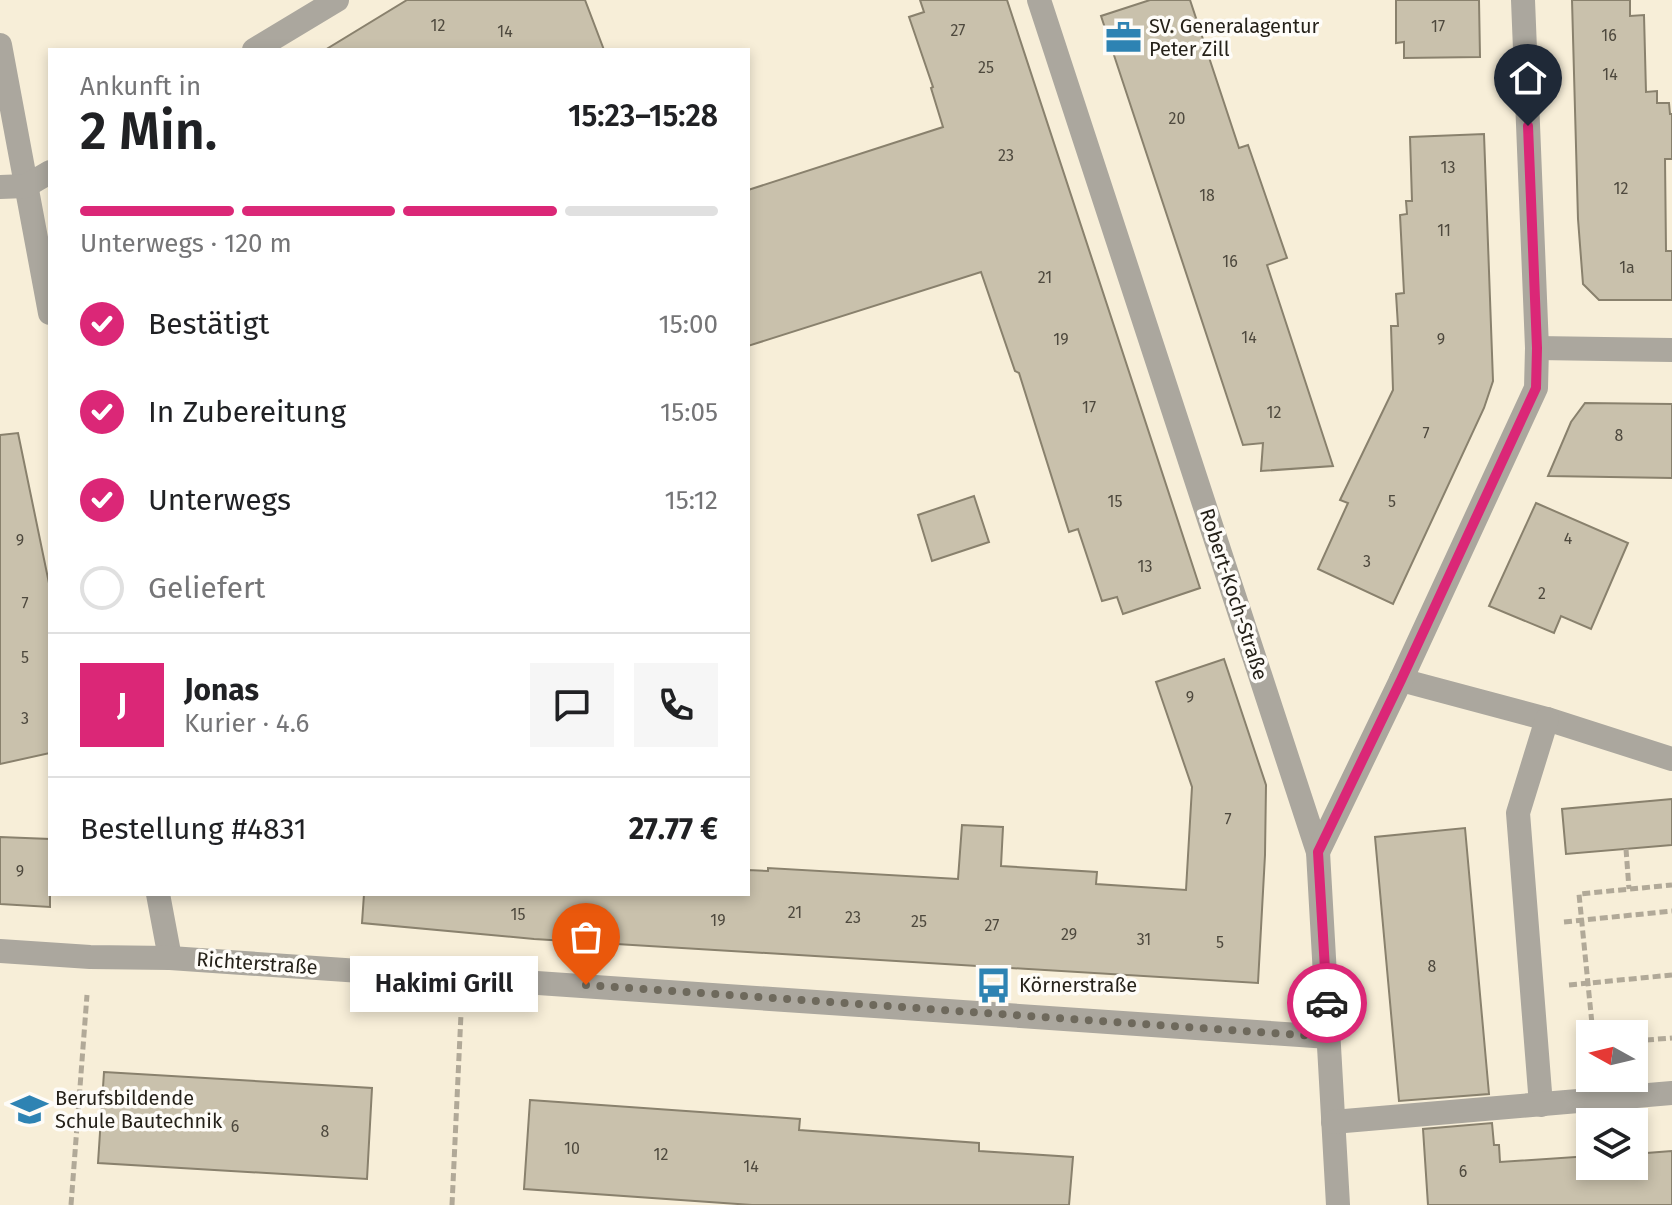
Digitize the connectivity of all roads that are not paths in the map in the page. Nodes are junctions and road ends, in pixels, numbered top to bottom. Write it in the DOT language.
graph roads {
  1 [pos="337,0"];
  2 [pos="1039,0"];
  3 [pos="1523,0"];
  4 [pos="0,45"];
  5 [pos="257,48"];
  6 [pos="48,173"];
  7 [pos="26,186"];
  8 [pos="0,187"];
  9 [pos="48,302"];
  10 [pos="1537,348"];
  11 [pos="1672,350"];
  12 [pos="1401,680"];
  13 [pos="1547,719"];
  14 [pos="1672,759"];
  15 [pos="1318,852"];
  16 [pos="158,896"];
  17 [pos="0,951"];
  18 [pos="170,958"];
  19 [pos="1329,1037"];
  20 [pos="1672,1093"];
  21 [pos="1541,1105"];
  22 [pos="1333,1122"];
  23 [pos="1338,1205"];
  1 -- 5 [label="street"];
  2 -- 15 [label="street, Robert-Koch-Straße"];
  3 -- 10 [label="street"];
  4 -- 7 [label="street"];
  6 -- 7 [label="street"];
  7 -- 8 [label="street"];
  7 -- 9 [label="street"];
  10 -- 11 [label="street"];
  10 -- 12 [label="street"];
  12 -- 13 [label="street"];
  12 -- 15 [label="street"];
  13 -- 14 [label="street"];
  13 -- 21 [label="street"];
  15 -- 19 [label="street, Robert-Koch-Straße"];
  16 -- 18 [label="street"];
  17 -- 18 [label="street, Richterstraße"];
  18 -- 19 [label="street, Richterstraße"];
  19 -- 22 [label="street, Robert-Koch-Straße"];
  20 -- 21 [label="street"];
  21 -- 22 [label="street"];
  22 -- 23 [label="street, Robert-Koch-Straße"];
}
